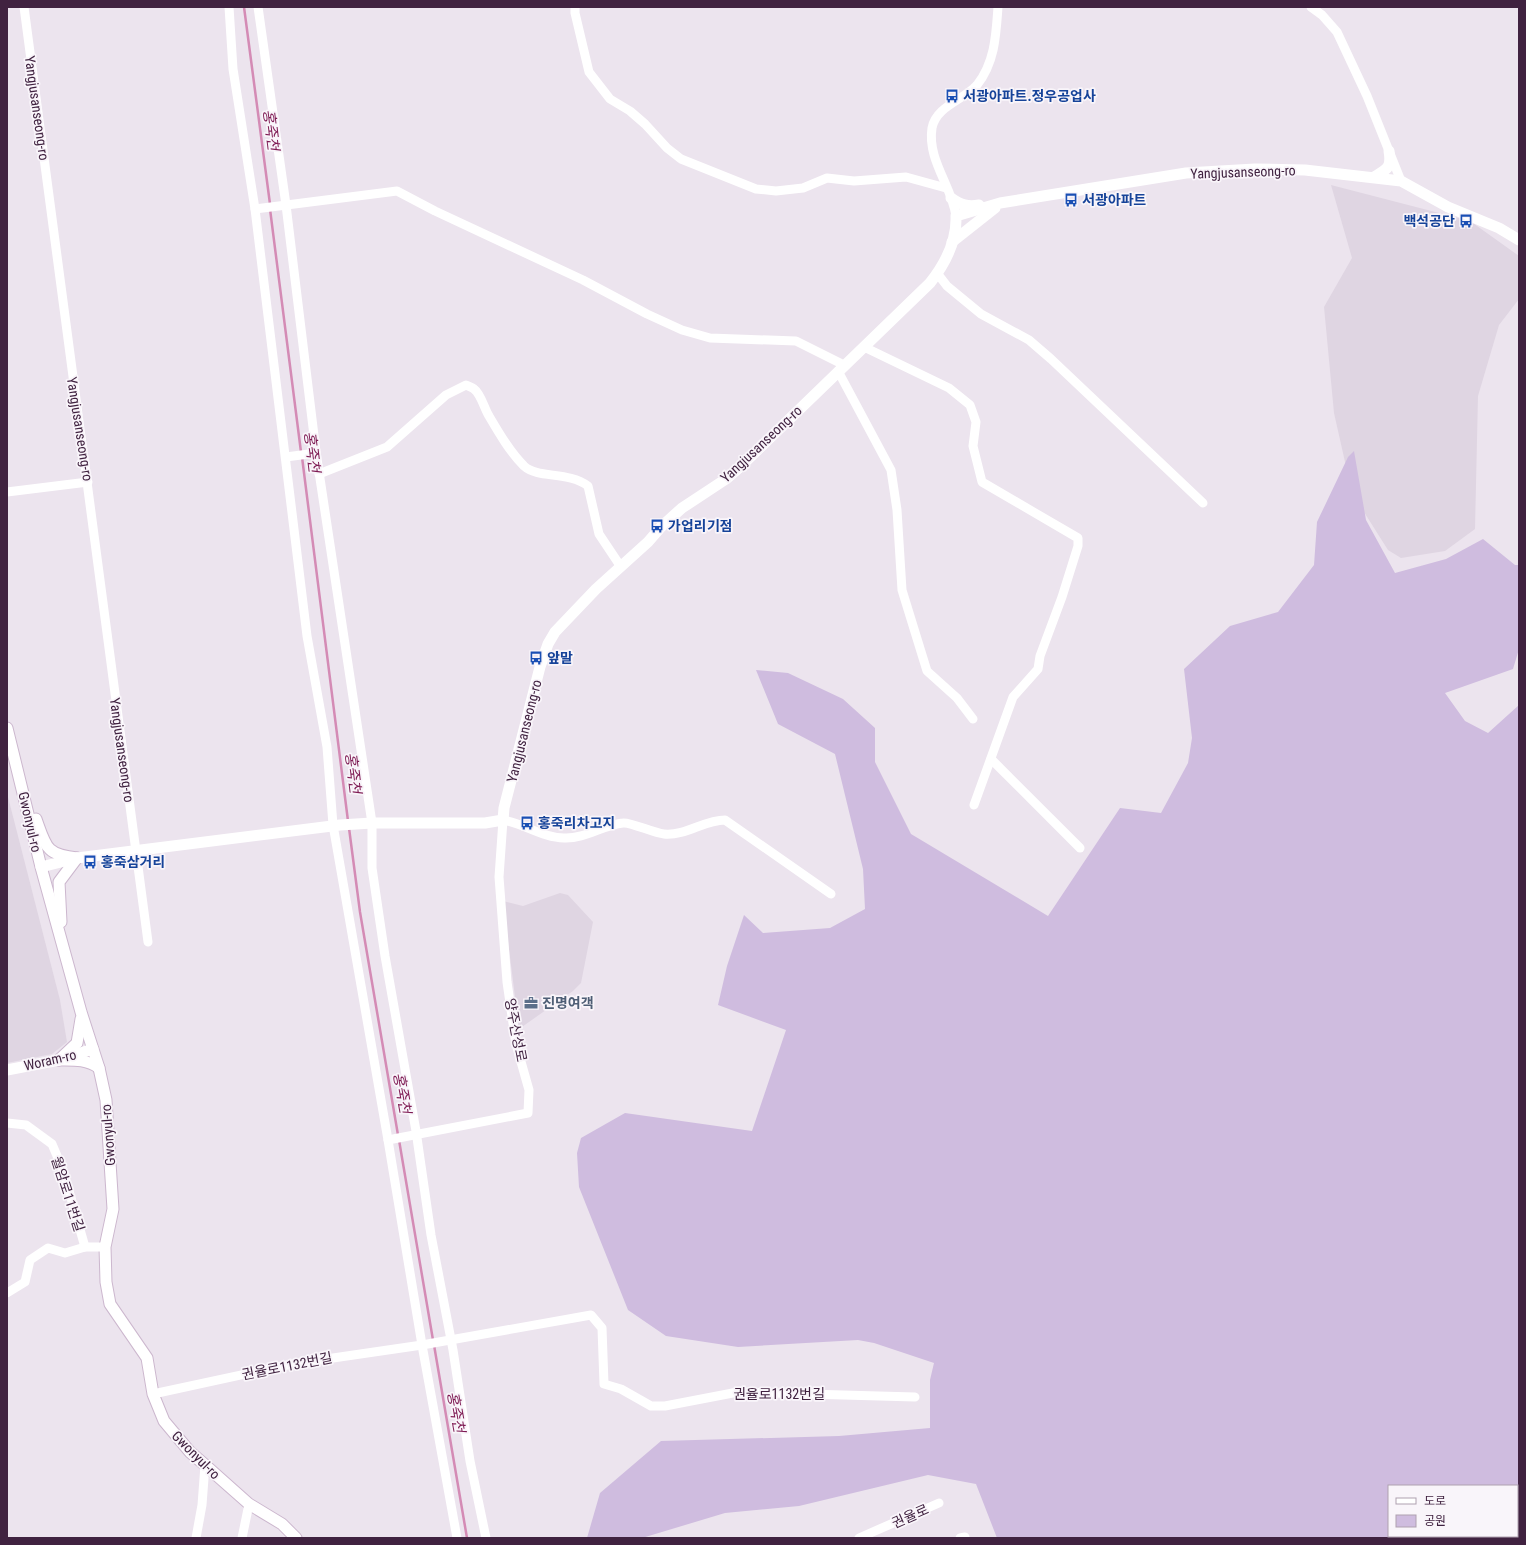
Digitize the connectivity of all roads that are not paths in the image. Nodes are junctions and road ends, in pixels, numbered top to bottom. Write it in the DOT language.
graph roads {
  1 [pos="24,7"];
  2 [pos="229,7"];
  3 [pos="258,7"];
  4 [pos="575,7"];
  5 [pos="998,7"];
  6 [pos="1311,7"];
  7 [pos="1389,151"];
  8 [pos="1374,177"];
  9 [pos="1401,181"];
  10 [pos="946,188"];
  11 [pos="951,198"];
  12 [pos="1000,203"];
  13 [pos="286,205"];
  14 [pos="255,209"];
  15 [pos="956,216"];
  16 [pos="1519,240"];
  17 [pos="952,242"];
  18 [pos="938,273"];
  19 [pos="864,347"];
  20 [pos="841,368"];
  21 [pos="316,453"];
  22 [pos="286,457"];
  23 [pos="319,474"];
  24 [pos="88,482"];
  25 [pos="7,492"];
  26 [pos="1203,504"];
  27 [pos="622,567"];
  28 [pos="973,719"];
  29 [pos="7,728"];
  30 [pos="991,759"];
  31 [pos="26,804"];
  32 [pos="974,805"];
  33 [pos="503,820"];
  34 [pos="372,822"];
  35 [pos="337,825"];
  36 [pos="1080,848"];
  37 [pos="136,850"];
  38 [pos="77,858"];
  39 [pos="41,867"];
  40 [pos="831,894"];
  41 [pos="61,939"];
  42 [pos="148,942"];
  43 [pos="81,1012"];
  44 [pos="93,1049"];
  45 [pos="59,1060"];
  46 [pos="99,1068"];
  47 [pos="7,1070"];
  48 [pos="7,1123"];
  49 [pos="416,1134"];
  50 [pos="388,1140"];
  51 [pos="85,1247"];
  52 [pos="105,1247"];
  53 [pos="7,1293"];
  54 [pos="449,1339"];
  55 [pos="422,1345"];
  56 [pos="154,1394"];
  57 [pos="915,1397"];
  58 [pos="205,1465"];
  59 [pos="939,1503"];
  60 [pos="249,1504"];
  61 [pos="196,1538"];
  62 [pos="242,1538"];
  63 [pos="296,1538"];
  64 [pos="457,1538"];
  65 [pos="486,1538"];
  66 [pos="859,1538"];
  1 -- 24 [label="street, Yangjusanseong-ro"];
  2 -- 14 [label="street"];
  3 -- 13 [label="street"];
  4 -- 10 [label="street"];
  5 -- 10 [label="street, Yangjusanseong-ro"];
  6 -- 7 [label="street"];
  7 -- 8 [label="street"];
  7 -- 9 [label="street"];
  8 -- 9 [label="street, Yangjusanseong-ro"];
  8 -- 12 [label="street, Yangjusanseong-ro"];
  9 -- 16 [label="street, Yangjusanseong-ro"];
  10 -- 11 [label="street, Yangjusanseong-ro"];
  11 -- 12 [label="street"];
  11 -- 15 [label="street, Yangjusanseong-ro"];
  12 -- 15 [label="street, Yangjusanseong-ro"];
  12 -- 17 [label="street"];
  13 -- 14 [label="street"];
  13 -- 20 [label="street"];
  13 -- 21 [label="street"];
  14 -- 22 [label="street"];
  15 -- 17 [label="street, Yangjusanseong-ro"];
  17 -- 18 [label="street, Yangjusanseong-ro"];
  18 -- 19 [label="street, Yangjusanseong-ro"];
  18 -- 26 [label="street"];
  19 -- 20 [label="street, Yangjusanseong-ro"];
  19 -- 30 [label="street"];
  20 -- 27 [label="street, Yangjusanseong-ro"];
  20 -- 28 [label="street"];
  21 -- 22 [label="street"];
  21 -- 23 [label="street"];
  22 -- 35 [label="street"];
  23 -- 27 [label="street"];
  23 -- 34 [label="street"];
  24 -- 25 [label="street"];
  24 -- 37 [label="street, Yangjusanseong-ro"];
  27 -- 33 [label="street, Yangjusanseong-ro"];
  29 -- 31 [label="street, Gwonyul-ro"];
  30 -- 32 [label="street"];
  30 -- 36 [label="street"];
  31 -- 38 [label="street"];
  31 -- 39 [label="street, Gwonyul-ro"];
  33 -- 34 [label="street"];
  33 -- 40 [label="street"];
  33 -- 49 [label="street, Yangjusanseong-ro"];
  34 -- 35 [label="street"];
  34 -- 49 [label="street"];
  35 -- 37 [label="street"];
  35 -- 50 [label="street"];
  37 -- 38 [label="street"];
  37 -- 42 [label="street, Yangjusanseong-ro"];
  38 -- 39 [label="street"];
  38 -- 41 [label="street"];
  39 -- 41 [label="street, Gwonyul-ro"];
  41 -- 43 [label="street, Gwonyul-ro"];
  43 -- 44 [label="street, Gwonyul-ro"];
  43 -- 45 [label="street"];
  44 -- 45 [label="street, Woram-ro"];
  44 -- 46 [label="street, Gwonyul-ro"];
  45 -- 46 [label="street"];
  45 -- 47 [label="street, Woram-ro"];
  46 -- 52 [label="street, Gwonyul-ro"];
  48 -- 51 [label="street, 월암로11번길"];
  49 -- 50 [label="street"];
  49 -- 54 [label="street"];
  50 -- 55 [label="street"];
  51 -- 52 [label="street, 월암로11번길"];
  51 -- 53 [label="street, 월암로11번길"];
  52 -- 56 [label="street, Gwonyul-ro"];
  54 -- 55 [label="street, 권율로1132번길"];
  54 -- 57 [label="street, 권율로1132번길"];
  54 -- 65 [label="street"];
  55 -- 56 [label="street, 권율로1132번길"];
  55 -- 64 [label="street"];
  56 -- 58 [label="street, Gwonyul-ro"];
  58 -- 60 [label="street, Gwonyul-ro"];
  58 -- 61 [label="street"];
  59 -- 66 [label="street, 권율로"];
  60 -- 62 [label="street"];
  60 -- 63 [label="street, Gwonyul-ro"];
}
